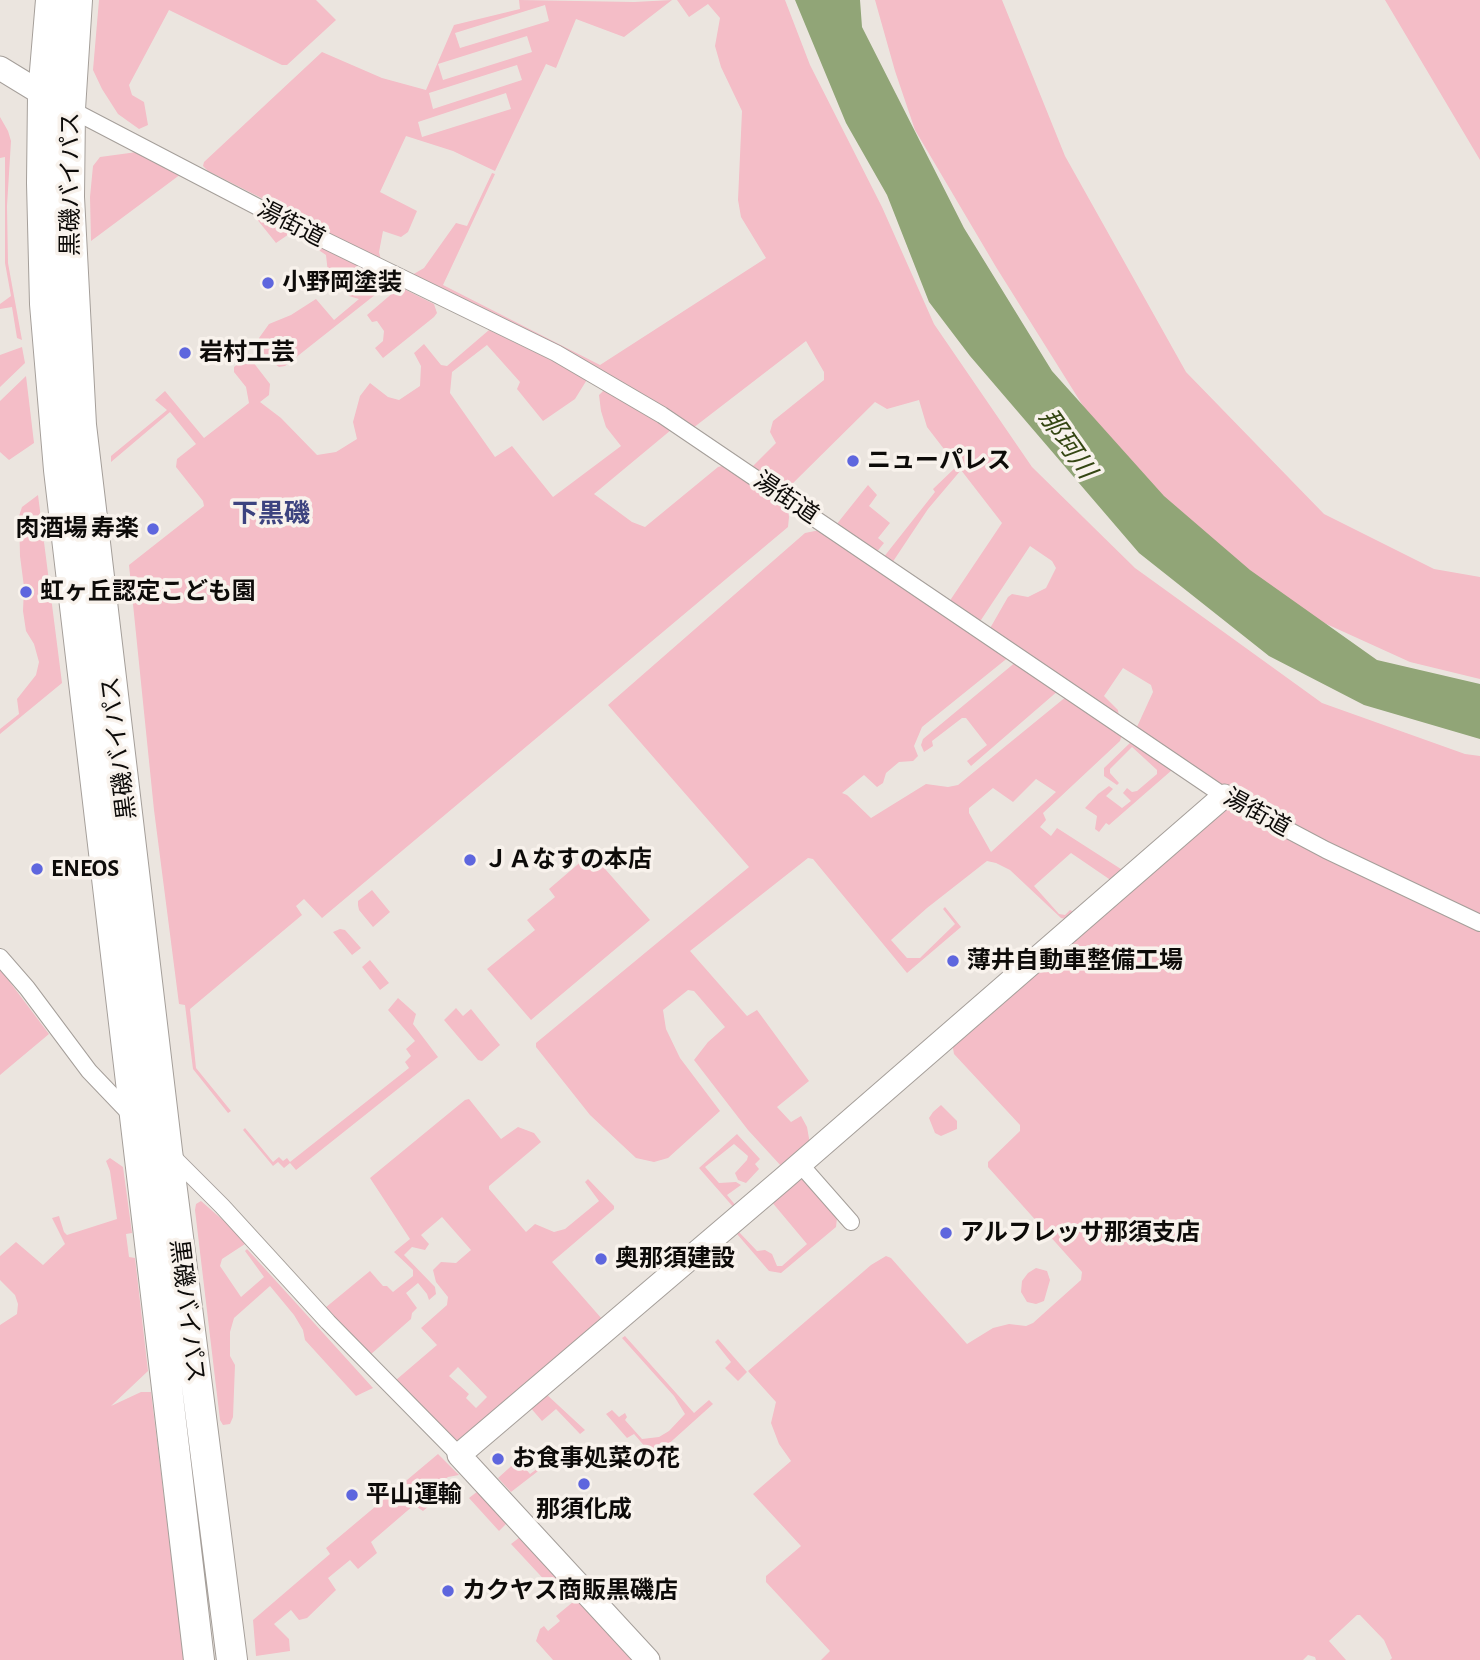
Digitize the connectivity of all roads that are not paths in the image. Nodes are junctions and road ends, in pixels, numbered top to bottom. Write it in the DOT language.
graph roads {
  1 [pos="51,0"];
  2 [pos="77,0"];
  3 [pos="0,68"];
  4 [pos="43,94"];
  5 [pos="70,110"];
  6 [pos="1224,796"];
  7 [pos="1480,923"];
  8 [pos="0,957"];
  9 [pos="136,1121"];
  10 [pos="167,1151"];
  11 [pos="800,1164"];
  12 [pos="851,1222"];
  13 [pos="459,1455"];
  14 [pos="199,1660"];
  15 [pos="232,1660"];
  16 [pos="648,1660"];
  1 -- 4 [label="highway, 黒磯バイパス"];
  2 -- 5 [label="highway, 黒磯バイパス"];
  3 -- 4 [label="street"];
  4 -- 5 [label="street"];
  4 -- 9 [label="highway, 黒磯バイパス"];
  5 -- 6 [label="street, 湯街道"];
  5 -- 10 [label="highway, 黒磯バイパス"];
  6 -- 7 [label="street, 湯街道"];
  6 -- 11 [label="street"];
  8 -- 9 [label="street"];
  9 -- 10 [label="street"];
  9 -- 14 [label="highway, 黒磯バイパス"];
  10 -- 13 [label="street"];
  10 -- 15 [label="highway, 黒磯バイパス"];
  11 -- 12 [label="street"];
  11 -- 13 [label="street"];
  13 -- 16 [label="street"];
}
